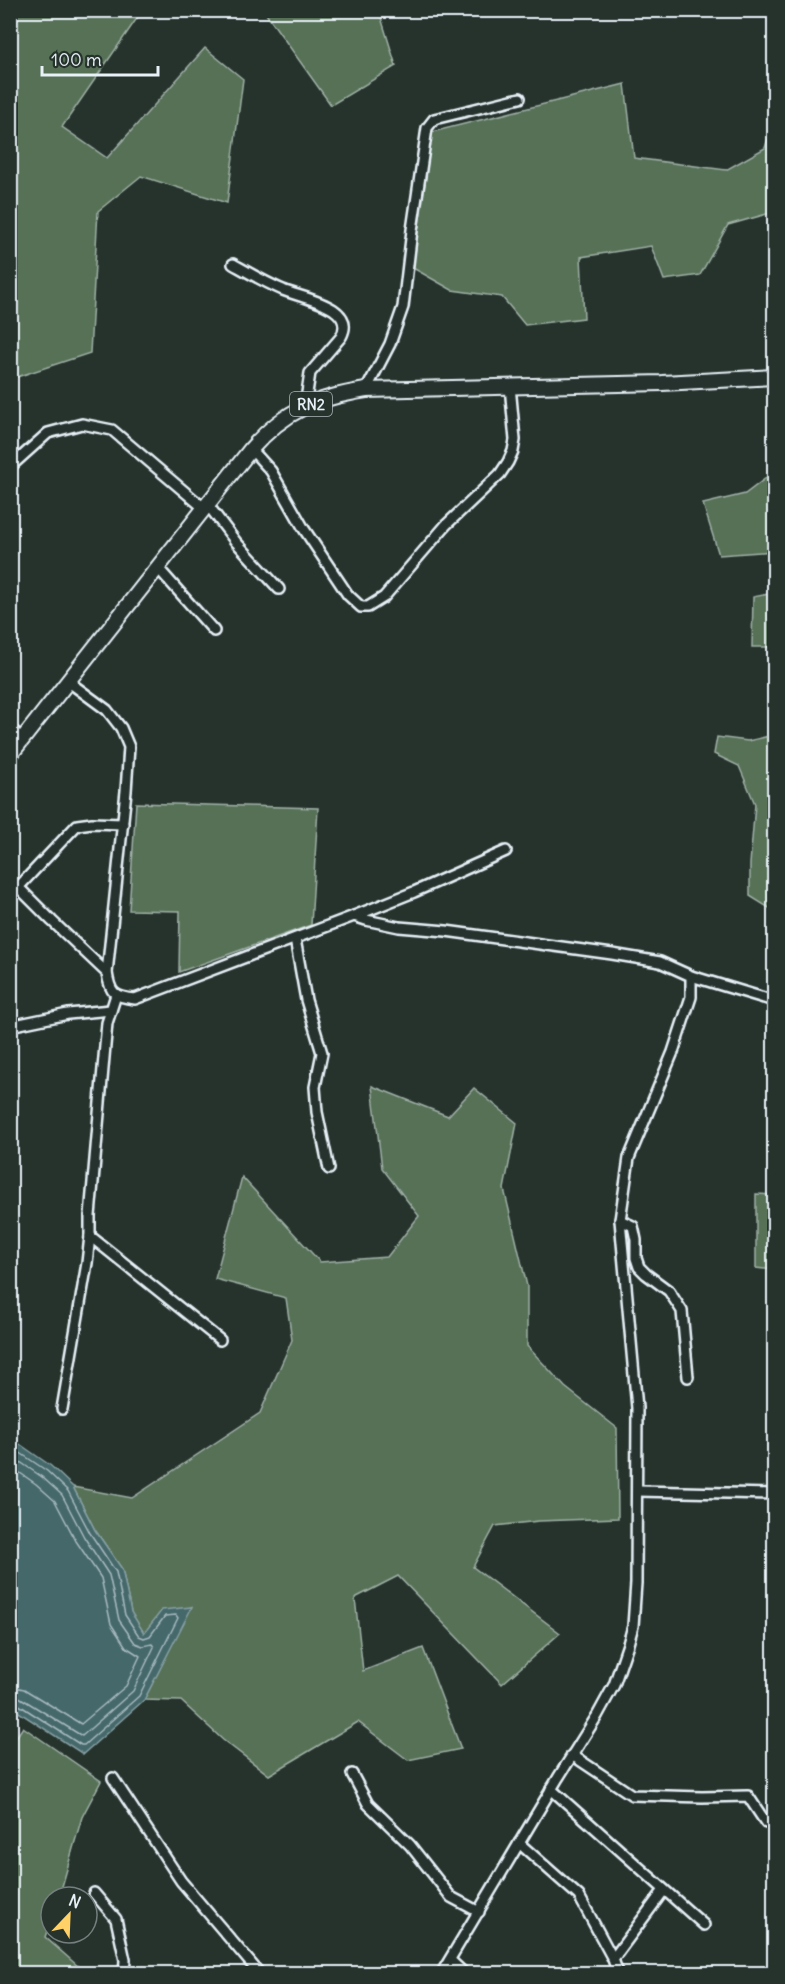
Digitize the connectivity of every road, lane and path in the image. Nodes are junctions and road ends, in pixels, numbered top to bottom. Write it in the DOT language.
graph roads {
  1 [pos="520,98"];
  2 [pos="233,264"];
  3 [pos="774,377"];
  4 [pos="510,386"];
  5 [pos="366,390"];
  6 [pos="309,405"];
  7 [pos="251,449"];
  8 [pos="10,467"];
  9 [pos="206,507"];
  10 [pos="158,568"];
  11 [pos="279,589"];
  12 [pos="214,631"];
  13 [pos="69,682"];
  14 [pos="10,728"];
  15 [pos="22,739"];
  16 [pos="10,754"];
  17 [pos="123,824"];
  18 [pos="506,851"];
  19 [pos="10,879"];
  20 [pos="19,888"];
  21 [pos="10,896"];
  22 [pos="354,916"];
  23 [pos="295,939"];
  24 [pos="107,973"];
  25 [pos="691,976"];
  26 [pos="116,995"];
  27 [pos="774,1001"];
  28 [pos="111,1010"];
  29 [pos="10,1026"];
  30 [pos="329,1168"];
  31 [pos="620,1220"];
  32 [pos="90,1236"];
  33 [pos="220,1341"];
  34 [pos="688,1377"];
  35 [pos="62,1409"];
  36 [pos="638,1491"];
  37 [pos="774,1494"];
  38 [pos="572,1755"];
  39 [pos="351,1774"];
  40 [pos="113,1778"];
  41 [pos="551,1790"];
  42 [pos="766,1823"];
  43 [pos="519,1843"];
  44 [pos="664,1890"];
  45 [pos="99,1899"];
  46 [pos="479,1912"];
  47 [pos="704,1925"];
  48 [pos="613,1959"];
  49 [pos="450,1960"];
  50 [pos="124,1974"];
  51 [pos="260,1974"];
  52 [pos="441,1974"];
  53 [pos="465,1974"];
  54 [pos="618,1974"];
  1 -- 5 [label="street"];
  2 -- 6 [label="street"];
  3 -- 4 [label="highway, RN2"];
  4 -- 5 [label="highway, RN2"];
  4 -- 7 [label="street"];
  5 -- 6 [label="highway, RN2"];
  6 -- 7 [label="highway, RN2"];
  7 -- 9 [label="highway, RN2"];
  8 -- 9 [label="street"];
  9 -- 10 [label="highway, RN2"];
  9 -- 11 [label="street"];
  10 -- 12 [label="street"];
  10 -- 13 [label="highway, RN2"];
  13 -- 15 [label="highway, RN2"];
  13 -- 17 [label="street"];
  14 -- 15 [label="street"];
  15 -- 16 [label="highway, RN2"];
  17 -- 20 [label="street"];
  17 -- 24 [label="street"];
  18 -- 22 [label="street"];
  19 -- 20 [label="street"];
  20 -- 21 [label="street"];
  20 -- 24 [label="street"];
  22 -- 23 [label="street"];
  22 -- 25 [label="street"];
  23 -- 26 [label="street"];
  23 -- 30 [label="street"];
  24 -- 26 [label="street"];
  25 -- 27 [label="street"];
  25 -- 31 [label="street"];
  26 -- 28 [label="street"];
  28 -- 29 [label="street"];
  28 -- 32 [label="street"];
  31 -- 34 [label="street"];
  31 -- 36 [label="street"];
  32 -- 33 [label="street"];
  32 -- 35 [label="street"];
  36 -- 37 [label="street"];
  36 -- 38 [label="street"];
  38 -- 41 [label="street"];
  38 -- 42 [label="street"];
  39 -- 46 [label="street"];
  40 -- 51 [label="street"];
  41 -- 43 [label="street"];
  41 -- 44 [label="street"];
  43 -- 46 [label="street"];
  43 -- 48 [label="street"];
  44 -- 47 [label="street"];
  44 -- 48 [label="street"];
  45 -- 50 [label="street"];
  46 -- 49 [label="street"];
  48 -- 54 [label="street"];
  49 -- 52 [label="street"];
  49 -- 53 [label="street"];
}
